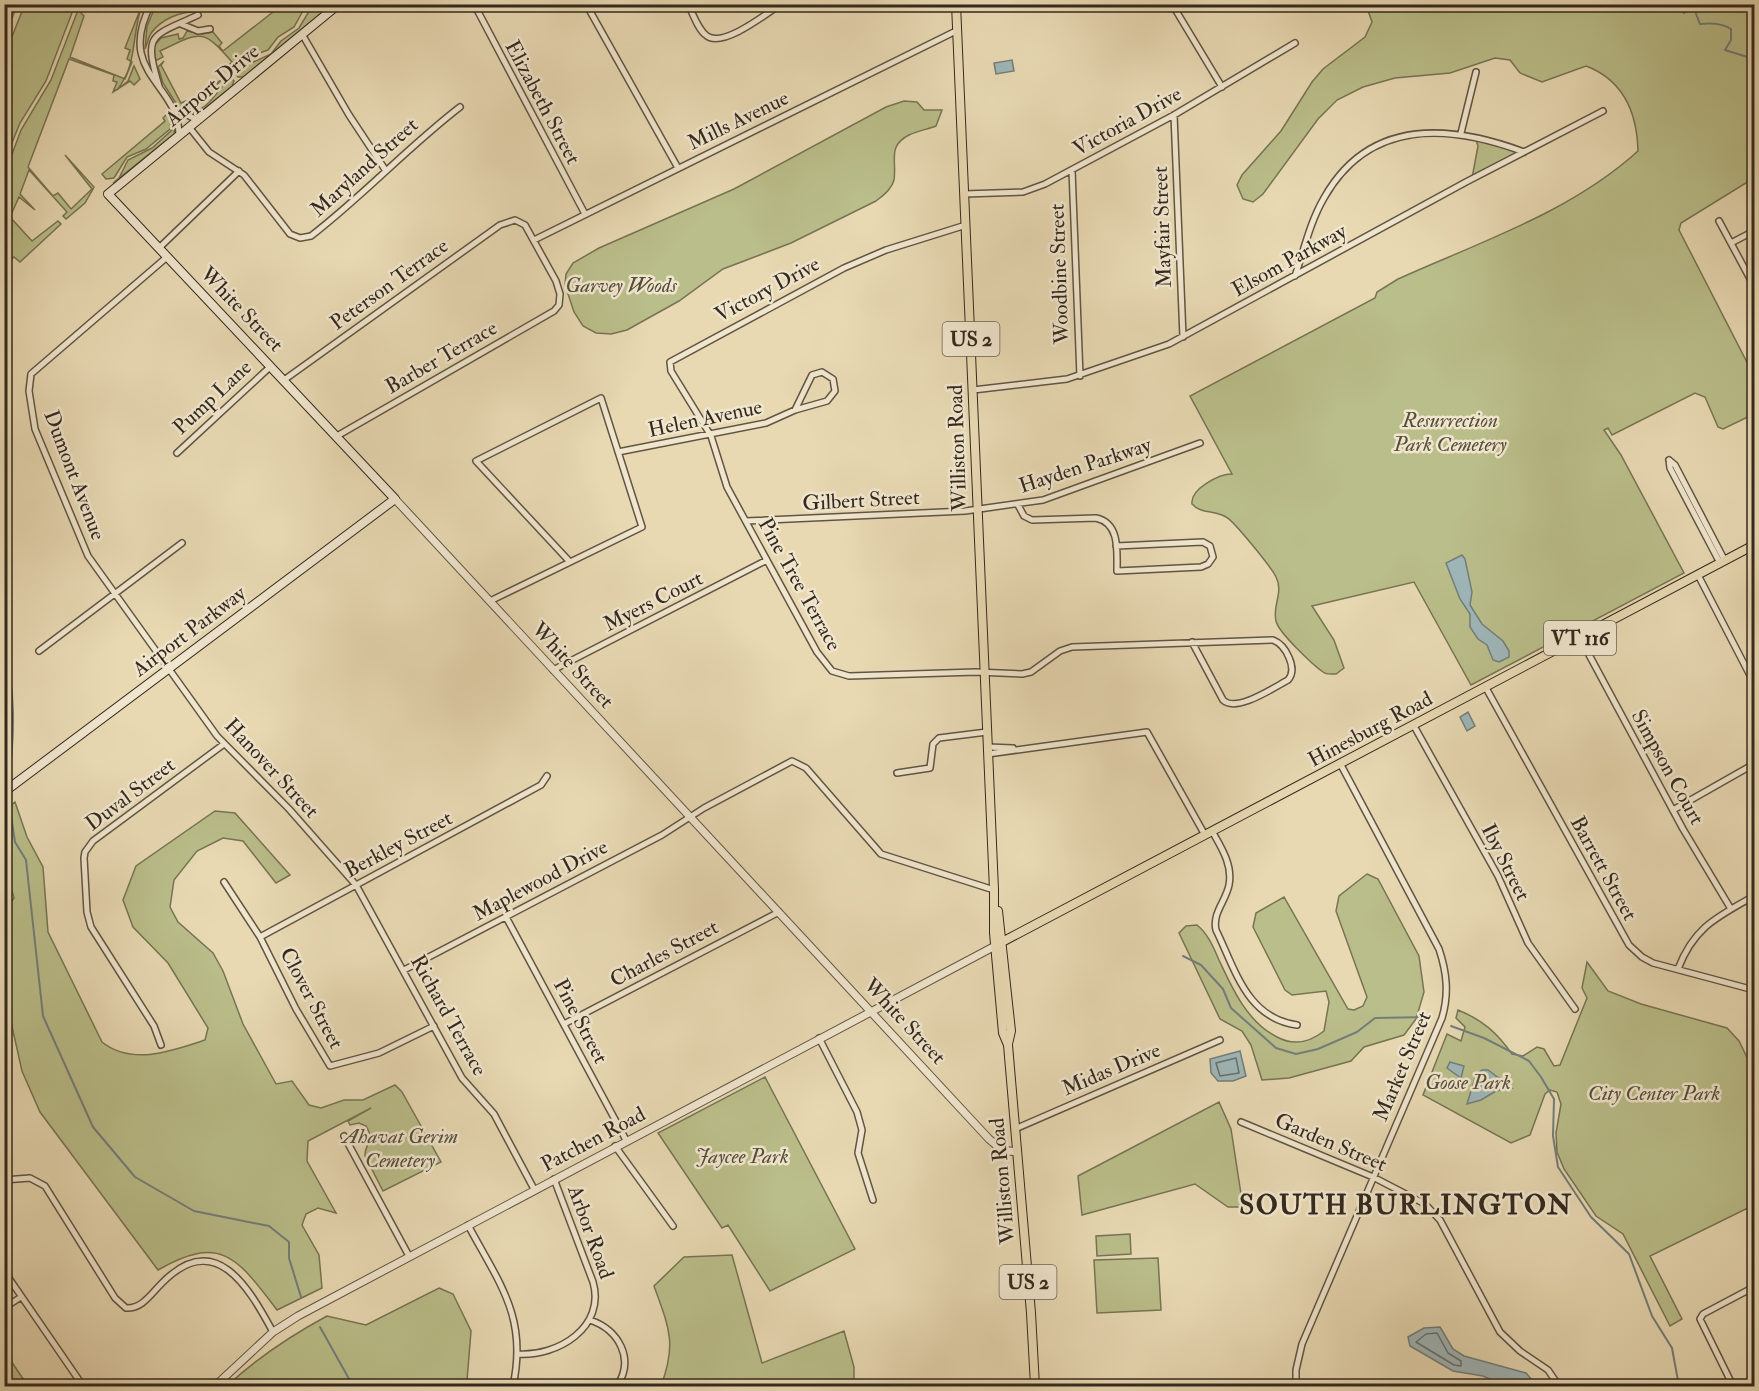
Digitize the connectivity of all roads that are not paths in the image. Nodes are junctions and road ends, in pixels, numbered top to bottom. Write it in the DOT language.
graph roads {
  1 [pos="151,4"];
  2 [pos="171,4"];
  3 [pos="182,4"];
  4 [pos="339,4"];
  5 [pos="474,4"];
  6 [pos="586,4"];
  7 [pos="688,4"];
  8 [pos="781,4"];
  9 [pos="956,4"];
  10 [pos="1172,4"];
  11 [pos="198,15"];
  12 [pos="179,24"];
  13 [pos="210,29"];
  14 [pos="958,30"];
  15 [pos="302,34"];
  16 [pos="1295,43"];
  17 [pos="1476,72"];
  18 [pos="1222,87"];
  19 [pos="160,91"];
  20 [pos="171,105"];
  21 [pos="460,107"];
  22 [pos="1603,111"];
  23 [pos="1174,115"];
  24 [pos="197,120"];
  25 [pos="189,127"];
  26 [pos="1461,133"];
  27 [pos="179,135"];
  28 [pos="1524,152"];
  29 [pos="678,168"];
  30 [pos="240,171"];
  31 [pos="386,171"];
  32 [pos="1072,171"];
  33 [pos="108,194"];
  34 [pos="964,194"];
  35 [pos="585,214"];
  36 [pos="1719,221"];
  37 [pos="966,225"];
  38 [pos="1755,231"];
  39 [pos="534,240"];
  40 [pos="1731,243"];
  41 [pos="159,248"];
  42 [pos="167,257"];
  43 [pos="1295,276"];
  44 [pos="1755,286"];
  45 [pos="1183,337"];
  46 [pos="271,366"];
  47 [pos="1080,376"];
  48 [pos="284,380"];
  49 [pos="973,390"];
  50 [pos="795,410"];
  51 [pos="337,436"];
  52 [pos="711,436"];
  53 [pos="1200,444"];
  54 [pos="618,452"];
  55 [pos="177,453"];
  56 [pos="395,498"];
  57 [pos="1018,505"];
  58 [pos="978,510"];
  59 [pos="746,521"];
  60 [pos="182,543"];
  61 [pos="1755,545"];
  62 [pos="1116,546"];
  63 [pos="767,560"];
  64 [pos="570,562"];
  65 [pos="1722,562"];
  66 [pos="1698,575"];
  67 [pos="115,594"];
  68 [pos="490,601"];
  69 [pos="1580,638"];
  70 [pos="1192,642"];
  71 [pos="39,651"];
  72 [pos="169,670"];
  73 [pos="553,670"];
  74 [pos="984,673"];
  75 [pos="1755,683"];
  76 [pos="1486,688"];
  77 [pos="1414,726"];
  78 [pos="987,732"];
  79 [pos="224,744"];
  80 [pos="988,750"];
  81 [pos="1755,764"];
  82 [pos="1341,765"];
  83 [pos="897,773"];
  84 [pos="547,777"];
  85 [pos="4,792"];
  86 [pos="1673,810"];
  87 [pos="691,818"];
  88 [pos="1208,833"];
  89 [pos="224,882"];
  90 [pos="356,885"];
  91 [pos="994,890"];
  92 [pos="1755,896"];
  93 [pos="1731,909"];
  94 [pos="779,912"];
  95 [pos="506,917"];
  96 [pos="261,937"];
  97 [pos="999,944"];
  98 [pos="1678,969"];
  99 [pos="404,970"];
  100 [pos="1755,990"];
  101 [pos="1575,1009"];
  102 [pos="872,1011"];
  103 [pos="564,1024"];
  104 [pos="1297,1025"];
  105 [pos="434,1026"];
  106 [pos="819,1038"];
  107 [pos="1220,1040"];
  108 [pos="161,1045"];
  109 [pos="1241,1122"];
  110 [pos="1015,1129"];
  111 [pos="344,1136"];
  112 [pos="626,1140"];
  113 [pos="615,1146"];
  114 [pos="1017,1152"];
  115 [pos="1373,1177"];
  116 [pos="554,1179"];
  117 [pos="4,1180"];
  118 [pos="534,1190"];
  119 [pos="873,1200"];
  120 [pos="468,1225"];
  121 [pos="673,1226"];
  122 [pos="410,1256"];
  123 [pos="4,1271"];
  124 [pos="1755,1287"];
  125 [pos="21,1297"];
  126 [pos="4,1308"];
  127 [pos="590,1320"];
  128 [pos="273,1332"];
  129 [pos="517,1354"];
  130 [pos="83,1386"];
  131 [pos="214,1386"];
  132 [pos="513,1386"];
  133 [pos="617,1386"];
  134 [pos="1035,1386"];
  135 [pos="1296,1386"];
  136 [pos="1559,1386"];
  137 [pos="1733,1386"];
  1 -- 19 [label="street"];
  2 -- 3 [label="street"];
  4 -- 15 [label="main road, Airport Drive"];
  5 -- 35 [label="street, Elizabeth Street"];
  6 -- 29 [label="street"];
  7 -- 8 [label="street"];
  9 -- 14 [label="main road, Williston Road / US 2"];
  10 -- 18 [label="street"];
  11 -- 12 [label="street"];
  12 -- 13 [label="street"];
  12 -- 19 [label="street"];
  14 -- 29 [label="street, Mills Avenue"];
  14 -- 34 [label="main road, Williston Road / US 2"];
  15 -- 24 [label="main road, Airport Drive"];
  15 -- 31 [label="street"];
  16 -- 18 [label="street, Victoria Drive"];
  17 -- 26 [label="street"];
  18 -- 23 [label="street, Victoria Drive"];
  19 -- 20 [label="street"];
  20 -- 24 [label="street"];
  20 -- 27 [label="street"];
  21 -- 31 [label="street, Maryland Street"];
  22 -- 28 [label="street, Elsom Parkway"];
  23 -- 32 [label="street, Victoria Drive"];
  23 -- 45 [label="street, Mayfair Street"];
  24 -- 25 [label="main road, Airport Drive"];
  25 -- 27 [label="main road, Airport Drive"];
  25 -- 30 [label="street, Maryland Street"];
  26 -- 28 [label="street"];
  26 -- 43 [label="street"];
  27 -- 33 [label="main road, Airport Drive"];
  28 -- 43 [label="street, Elsom Parkway"];
  29 -- 35 [label="street, Mills Avenue"];
  30 -- 31 [label="street, Maryland Street"];
  30 -- 41 [label="street"];
  32 -- 34 [label="street, Victoria Drive"];
  32 -- 47 [label="street, Woodbine Street"];
  33 -- 41 [label="main road, White Street"];
  34 -- 37 [label="main road, Williston Road / US 2"];
  35 -- 39 [label="street, Mills Avenue"];
  36 -- 40 [label="street"];
  37 -- 49 [label="main road, Williston Road / US 2"];
  37 -- 52 [label="street, Victory Drive"];
  38 -- 40 [label="street"];
  39 -- 48 [label="street, Peterson Terrace"];
  39 -- 51 [label="street, Barber Terrace"];
  40 -- 44 [label="street"];
  41 -- 42 [label="main road, White Street"];
  42 -- 46 [label="main road, White Street"];
  42 -- 67 [label="street, Dumont Avenue"];
  43 -- 45 [label="street, Elsom Parkway"];
  45 -- 47 [label="street, Elsom Parkway"];
  46 -- 48 [label="main road, White Street"];
  46 -- 55 [label="street, Pump Lane"];
  47 -- 49 [label="street, Elsom Parkway"];
  48 -- 51 [label="main road, White Street"];
  49 -- 58 [label="main road, Williston Road / US 2"];
  50 -- 50 [label="street, Helen Avenue"];
  50 -- 52 [label="street, Helen Avenue"];
  51 -- 56 [label="main road, White Street"];
  52 -- 54 [label="street, Helen Avenue"];
  52 -- 59 [label="street, Pine Tree Terrace"];
  53 -- 57 [label="street, Hayden Parkway"];
  54 -- 64 [label="street"];
  54 -- 64 [label="street"];
  56 -- 68 [label="street, White Street"];
  56 -- 72 [label="main road, Airport Parkway"];
  57 -- 58 [label="street, Hayden Parkway"];
  57 -- 62 [label="street"];
  58 -- 59 [label="street, Gilbert Street"];
  58 -- 74 [label="main road, Williston Road / US 2"];
  59 -- 63 [label="street, Pine Tree Terrace"];
  60 -- 67 [label="street"];
  61 -- 65 [label="main road, Hinesburg Road / VT 116"];
  62 -- 62 [label="street"];
  63 -- 73 [label="street, Myers Court"];
  63 -- 74 [label="street, Pine Tree Terrace"];
  64 -- 68 [label="street"];
  65 -- 65 [label="street"];
  65 -- 66 [label="main road, Hinesburg Road / VT 116"];
  66 -- 69 [label="main road, Hinesburg Road / VT 116"];
  66 -- 75 [label="street"];
  67 -- 71 [label="street"];
  67 -- 72 [label="street, Dumont Avenue"];
  68 -- 73 [label="street, White Street"];
  69 -- 76 [label="main road, Hinesburg Road / VT 116"];
  69 -- 86 [label="street, Simpson Court"];
  70 -- 70 [label="street, Pine Tree Terrace"];
  70 -- 74 [label="street, Pine Tree Terrace"];
  72 -- 79 [label="street, Hanover Street"];
  72 -- 85 [label="main road, Airport Parkway"];
  73 -- 87 [label="street, White Street"];
  74 -- 78 [label="main road, Williston Road / US 2"];
  76 -- 77 [label="main road, Hinesburg Road / VT 116"];
  76 -- 98 [label="street, Barrett Street"];
  77 -- 82 [label="main road, Hinesburg Road / VT 116"];
  77 -- 101 [label="street, Iby Street"];
  78 -- 80 [label="main road, Williston Road / US 2"];
  78 -- 83 [label="street"];
  79 -- 90 [label="street, Hanover Street"];
  79 -- 108 [label="street, Duval Street"];
  80 -- 88 [label="street"];
  80 -- 91 [label="main road, Williston Road / US 2"];
  81 -- 86 [label="street"];
  82 -- 88 [label="main road, Hinesburg Road / VT 116"];
  82 -- 115 [label="street, Market Street"];
  84 -- 90 [label="street, Berkley Street"];
  86 -- 93 [label="street, Simpson Court"];
  87 -- 91 [label="street, Maplewood Drive"];
  87 -- 94 [label="street, White Street"];
  87 -- 95 [label="street, Maplewood Drive"];
  88 -- 97 [label="main road, Hinesburg Road / VT 116"];
  88 -- 104 [label="street"];
  89 -- 96 [label="street, Clover Street"];
  90 -- 96 [label="street, Berkley Street"];
  90 -- 99 [label="street, Richard Terrace"];
  91 -- 97 [label="main road, Williston Road / US 2"];
  92 -- 93 [label="street"];
  93 -- 98 [label="street"];
  94 -- 102 [label="street, White Street"];
  94 -- 103 [label="street, Charles Street"];
  95 -- 99 [label="street, Maplewood Drive"];
  95 -- 103 [label="street, Pine Street"];
  96 -- 105 [label="street, Clover Street"];
  97 -- 102 [label="street, Patchen Road"];
  97 -- 110 [label="main road, Williston Road / US 2"];
  98 -- 100 [label="street, Barrett Street"];
  99 -- 105 [label="street, Richard Terrace"];
  102 -- 106 [label="street, Patchen Road"];
  102 -- 114 [label="street, White Street"];
  103 -- 112 [label="street, Pine Street"];
  105 -- 118 [label="street, Richard Terrace"];
  106 -- 112 [label="street, Patchen Road"];
  106 -- 119 [label="street"];
  107 -- 110 [label="street, Midas Drive"];
  109 -- 115 [label="street, Garden Street"];
  110 -- 114 [label="main road, Williston Road / US 2"];
  111 -- 122 [label="street"];
  112 -- 113 [label="street, Patchen Road"];
  113 -- 116 [label="street, Patchen Road"];
  113 -- 121 [label="street"];
  114 -- 134 [label="main road, Williston Road / US 2"];
  115 -- 135 [label="street, Market Street"];
  115 -- 136 [label="street, Garden Street"];
  116 -- 118 [label="street, Patchen Road"];
  116 -- 127 [label="street, Arbor Road"];
  117 -- 128 [label="street"];
  118 -- 120 [label="street, Patchen Road"];
  120 -- 122 [label="street, Patchen Road"];
  120 -- 129 [label="street"];
  122 -- 128 [label="street, Patchen Road"];
  123 -- 125 [label="street"];
  124 -- 137 [label="street"];
  125 -- 126 [label="street"];
  125 -- 130 [label="street"];
  127 -- 129 [label="street"];
  127 -- 133 [label="street"];
  128 -- 131 [label="street, Patchen Road"];
  129 -- 132 [label="street"];
}
